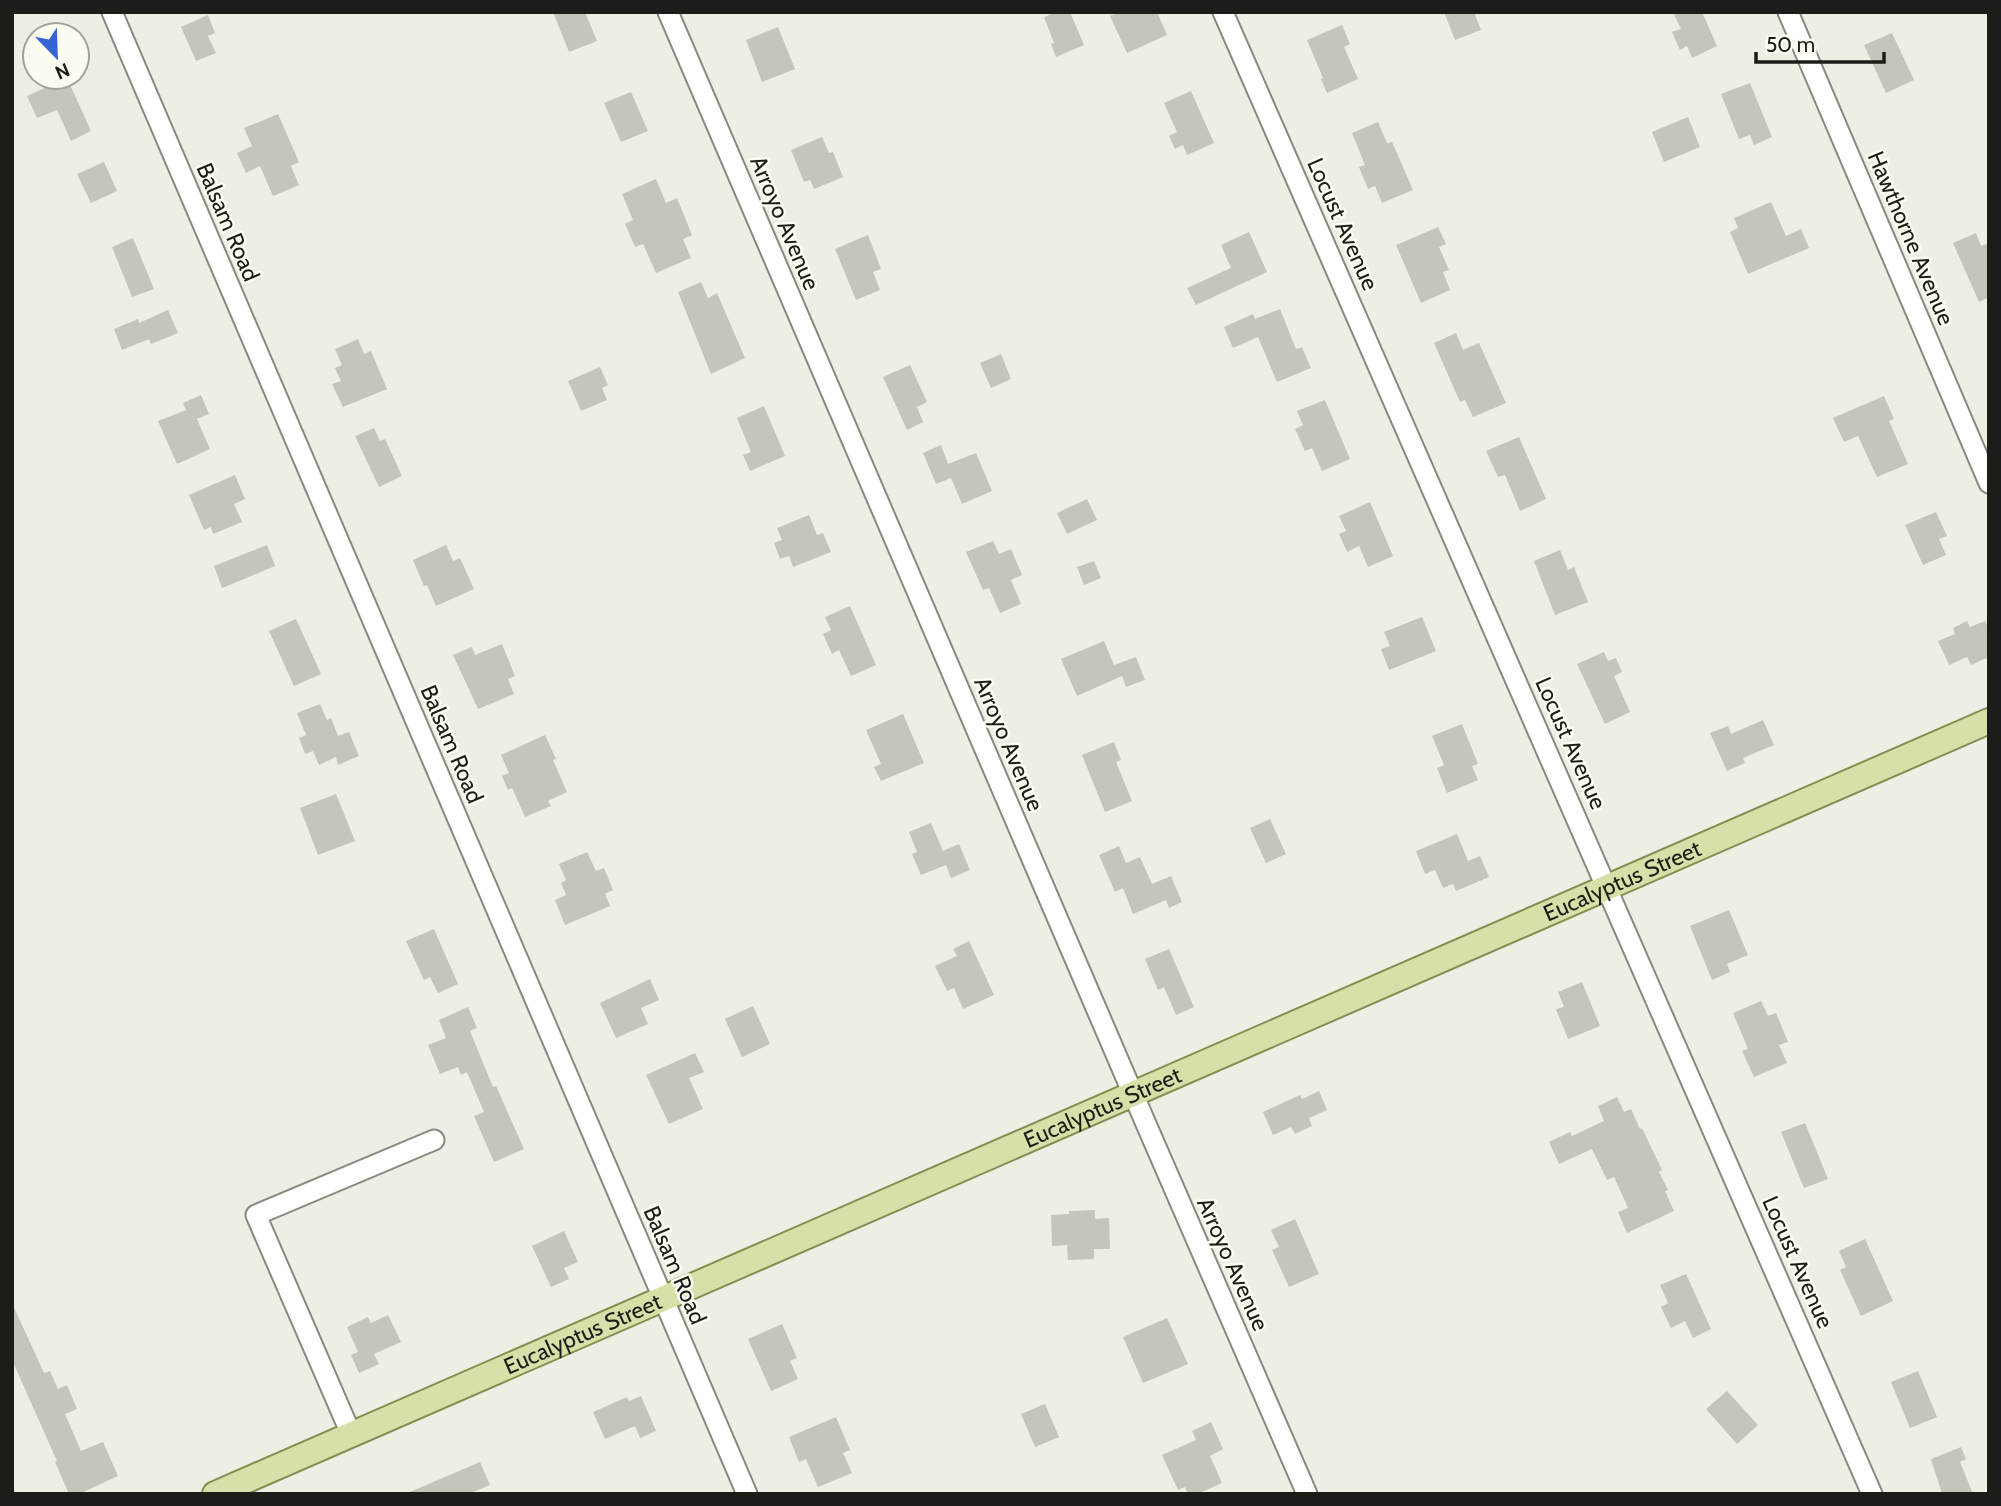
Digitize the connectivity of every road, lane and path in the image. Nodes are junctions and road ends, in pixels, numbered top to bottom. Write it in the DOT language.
graph roads {
  1 [pos="112,12"];
  2 [pos="667,12"];
  3 [pos="1223,12"];
  4 [pos="1788,12"];
  5 [pos="1989,483"];
  6 [pos="1989,721"];
  7 [pos="1608,887"];
  8 [pos="1133,1094"];
  9 [pos="434,1140"];
  10 [pos="663,1299"];
  11 [pos="351,1434"];
  12 [pos="215,1494"];
  13 [pos="747,1494"];
  14 [pos="1307,1494"];
  15 [pos="1872,1494"];
  1 -- 10 [label="street, Balsam Road"];
  2 -- 8 [label="street, Arroyo Avenue"];
  3 -- 7 [label="street, Locust Avenue"];
  4 -- 5 [label="street, Hawthorne Avenue"];
  6 -- 7 [label="main road, Eucalyptus Street"];
  7 -- 8 [label="main road, Eucalyptus Street"];
  7 -- 15 [label="street, Locust Avenue"];
  8 -- 10 [label="main road, Eucalyptus Street"];
  8 -- 14 [label="street, Arroyo Avenue"];
  9 -- 11 [label="street"];
  10 -- 11 [label="main road, Eucalyptus Street"];
  10 -- 13 [label="street, Balsam Road"];
  11 -- 12 [label="main road, Eucalyptus Street"];
}
